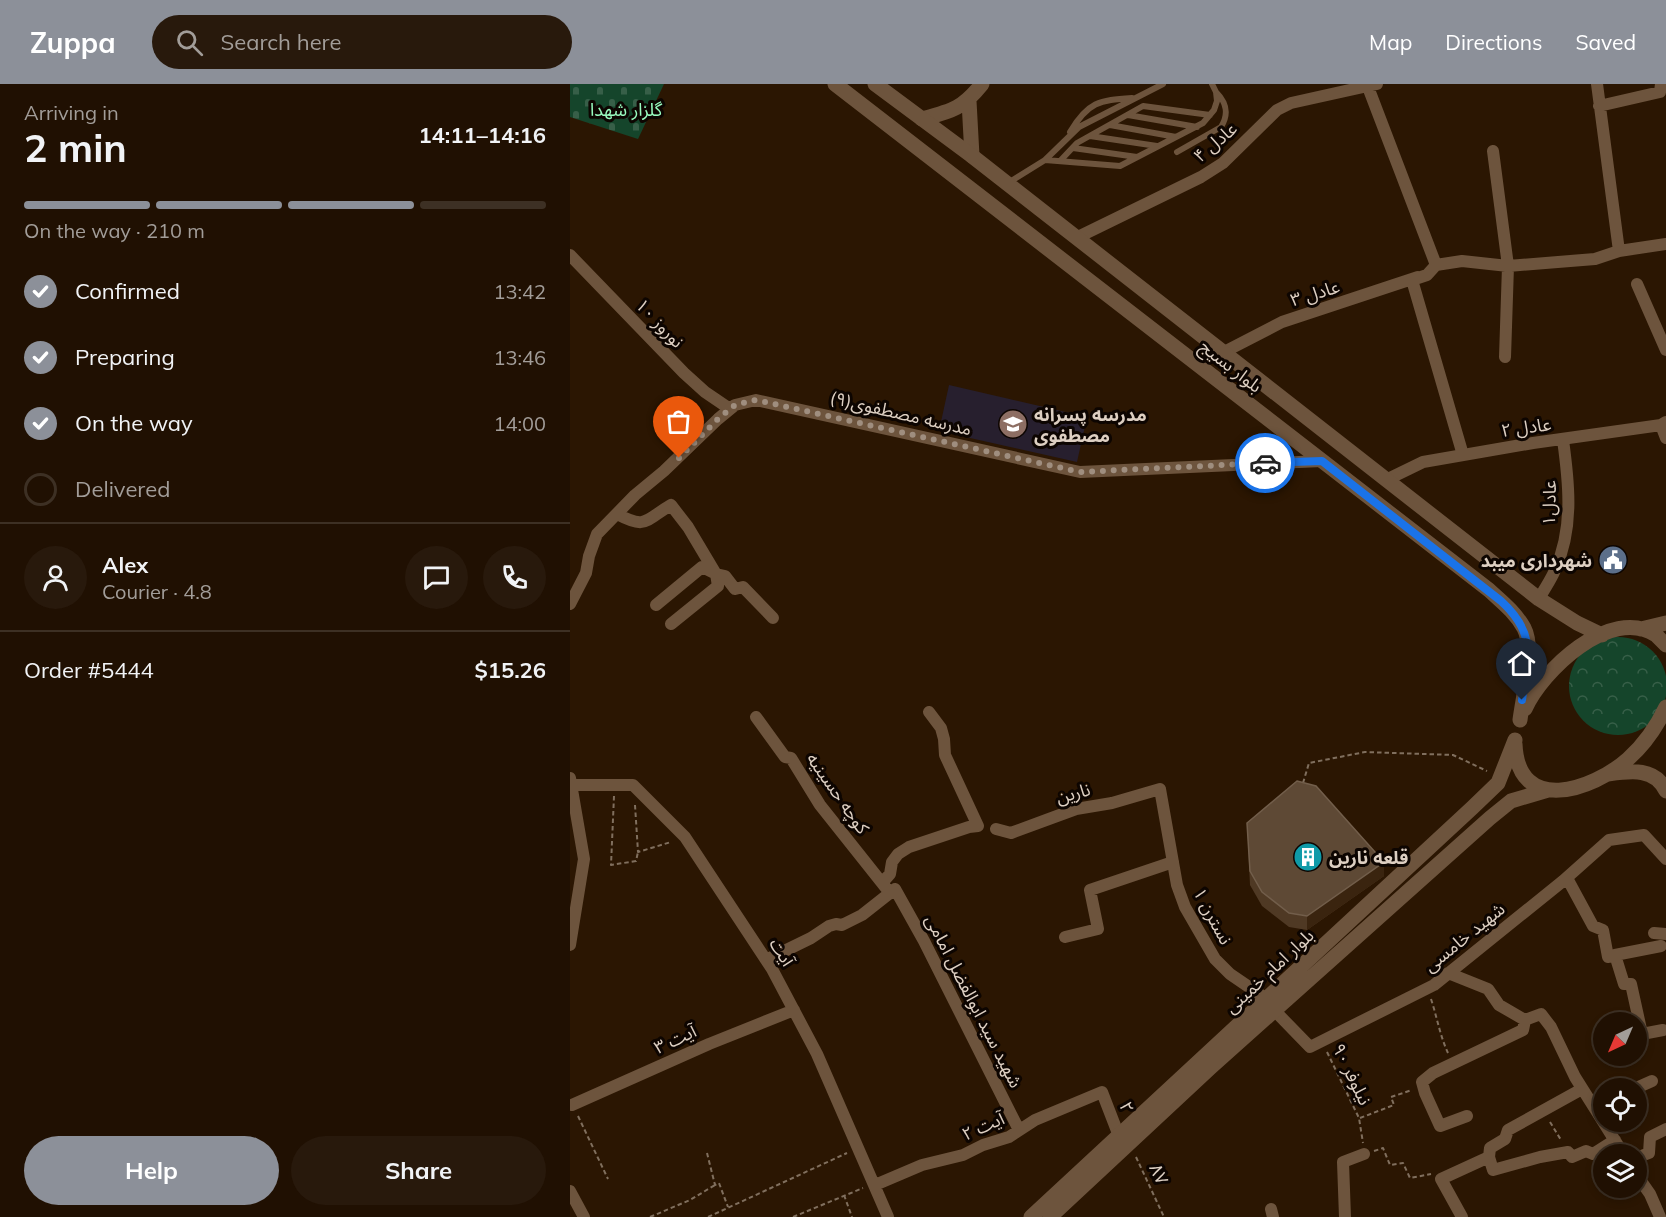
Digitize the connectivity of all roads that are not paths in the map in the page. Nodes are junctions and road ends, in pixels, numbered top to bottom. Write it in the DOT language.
graph roads {
  1 [pos="835,84"];
  2 [pos="875,84"];
  3 [pos="982,84"];
  4 [pos="1163,84"];
  5 [pos="1212,84"];
  6 [pos="1597,84"];
  7 [pos="1661,84"];
  8 [pos="1372,86"];
  9 [pos="1216,92"];
  10 [pos="1136,98"];
  11 [pos="969,101"];
  12 [pos="1599,106"];
  13 [pos="1127,115"];
  14 [pos="1210,115"];
  15 [pos="922,119"];
  16 [pos="1110,125"];
  17 [pos="1197,127"];
  18 [pos="1090,136"];
  19 [pos="1176,137"];
  20 [pos="1066,140"];
  21 [pos="1159,146"];
  22 [pos="1073,148"];
  23 [pos="1493,151"];
  24 [pos="1177,152"];
  25 [pos="972,156"];
  26 [pos="1137,158"];
  27 [pos="1046,160"];
  28 [pos="1060,161"];
  29 [pos="1008,184"];
  30 [pos="1076,238"];
  31 [pos="1666,243"];
  32 [pos="1619,251"];
  33 [pos="570,255"];
  34 [pos="1436,265"];
  35 [pos="1508,266"];
  36 [pos="1420,277"];
  37 [pos="1637,284"];
  38 [pos="1666,350"];
  39 [pos="1224,352"];
  40 [pos="1506,357"];
  41 [pos="730,409"];
  42 [pos="1663,423"];
  43 [pos="1666,438"];
  44 [pos="1563,440"];
  45 [pos="1463,455"];
  46 [pos="1322,461"];
  47 [pos="1386,480"];
  48 [pos="617,514"];
  49 [pos="1506,573"];
  50 [pos="716,574"];
  51 [pos="1490,590"];
  52 [pos="1539,598"];
  53 [pos="570,604"];
  54 [pos="656,605"];
  55 [pos="774,618"];
  56 [pos="1666,623"];
  57 [pos="671,624"];
  58 [pos="1641,629"];
  59 [pos="1602,635"];
  60 [pos="1666,645"];
  61 [pos="1666,706"];
  62 [pos="929,712"];
  63 [pos="756,717"];
  64 [pos="1520,720"];
  65 [pos="1515,741"];
  66 [pos="1608,774"];
  67 [pos="571,782"];
  68 [pos="1160,789"];
  69 [pos="1548,790"];
  70 [pos="1666,791"];
  71 [pos="996,829"];
  72 [pos="1666,859"];
  73 [pos="1173,862"];
  74 [pos="1567,878"];
  75 [pos="882,883"];
  76 [pos="893,891"];
  77 [pos="1065,937"];
  78 [pos="570,945"];
  79 [pos="1661,946"];
  80 [pos="1616,955"];
  81 [pos="766,960"];
  82 [pos="1448,973"];
  83 [pos="1271,1005"];
  84 [pos="794,1010"];
  85 [pos="1525,1020"];
  86 [pos="1663,1030"];
  87 [pos="1652,1081"];
  88 [pos="1647,1083"];
  89 [pos="1582,1089"];
  90 [pos="1102,1092"];
  91 [pos="1593,1099"];
  92 [pos="572,1105"];
  93 [pos="1467,1116"];
  94 [pos="1666,1129"];
  95 [pos="1019,1130"];
  96 [pos="1611,1132"];
  97 [pos="1124,1139"];
  98 [pos="1615,1140"];
  99 [pos="1617,1144"];
  100 [pos="1647,1153"];
  101 [pos="1364,1154"];
  102 [pos="1489,1157"];
  103 [pos="875,1185"];
  104 [pos="1647,1190"];
  105 [pos="570,1191"];
  106 [pos="584,1217"];
  107 [pos="888,1217"];
  108 [pos="1031,1217"];
  109 [pos="1050,1217"];
  110 [pos="1345,1217"];
  111 [pos="1462,1217"];
  112 [pos="1660,1217"];
  1 -- 46 [label="main road, بلوار بسیج"];
  2 -- 15 [label="main road, بلوار بسیج"];
  3 -- 11 [label="main road"];
  4 -- 10 [label="lane"];
  5 -- 9 [label="lane"];
  6 -- 12 [label="street"];
  7 -- 12 [label="street"];
  8 -- 30 [label="street, عادل ۴"];
  8 -- 34 [label="street"];
  9 -- 14 [label="lane"];
  9 -- 24 [label="lane"];
  10 -- 20 [label="lane"];
  10 -- 20 [label="lane"];
  11 -- 15 [label="main road"];
  11 -- 25 [label="main road"];
  12 -- 32 [label="street"];
  13 -- 14 [label="lane"];
  13 -- 16 [label="lane"];
  13 -- 17 [label="lane"];
  14 -- 17 [label="lane"];
  15 -- 25 [label="main road, بلوار بسیج"];
  16 -- 18 [label="lane"];
  16 -- 19 [label="lane"];
  17 -- 19 [label="lane"];
  18 -- 21 [label="lane"];
  18 -- 22 [label="lane"];
  19 -- 21 [label="lane"];
  20 -- 27 [label="lane"];
  21 -- 26 [label="lane"];
  22 -- 26 [label="lane"];
  22 -- 28 [label="lane"];
  23 -- 35 [label="street"];
  25 -- 29 [label="main road, بلوار بسیج"];
  26 -- 28 [label="lane"];
  27 -- 28 [label="lane"];
  27 -- 29 [label="lane"];
  29 -- 30 [label="main road, بلوار بسیج"];
  30 -- 39 [label="main road, بلوار بسیج"];
  31 -- 32 [label="street"];
  32 -- 35 [label="street"];
  33 -- 41 [label="street, نوروز ۱۰"];
  34 -- 35 [label="street"];
  34 -- 36 [label="street, عادل ۳"];
  35 -- 40 [label="street"];
  36 -- 39 [label="street, عادل ۳"];
  36 -- 45 [label="street"];
  37 -- 38 [label="street"];
  39 -- 47 [label="main road, بلوار بسیج"];
  41 -- 46 [label="street, مدرسه مصطفوی(۹)"];
  41 -- 48 [label="street, مدرسه مصطفوی(۹)"];
  42 -- 43 [label="street, عادل ۲"];
  42 -- 44 [label="street, عادل ۲"];
  44 -- 45 [label="street, عادل ۲"];
  44 -- 52 [label="street, عادل۱"];
  45 -- 47 [label="street, عادل ۲"];
  46 -- 51 [label="main road, بلوار بسیج"];
  47 -- 49 [label="main road, بلوار بسیج"];
  48 -- 50 [label="street"];
  48 -- 53 [label="street, مدرسه مصطفوی(۹)"];
  49 -- 51 [label="main road"];
  49 -- 52 [label="main road, بلوار بسیج"];
  50 -- 54 [label="street"];
  50 -- 55 [label="street"];
  50 -- 57 [label="street"];
  51 -- 64 [label="main road, بلوار بسیج"];
  52 -- 59 [label="main road, بلوار بسیج"];
  56 -- 58 [label="main road"];
  58 -- 59 [label="main road"];
  58 -- 60 [label="main road"];
  59 -- 64 [label="main road"];
  61 -- 66 [label="main road"];
  62 -- 75 [label="street"];
  63 -- 75 [label="street, کوچه حسینیه"];
  64 -- 65 [label="main road, بلوار امام خمینی"];
  65 -- 69 [label="main road"];
  65 -- 83 [label="main road, بلوار امام خمینی"];
  66 -- 69 [label="main road, بلوار امام خمینی"];
  66 -- 70 [label="main road"];
  67 -- 78 [label="street"];
  67 -- 81 [label="street, آیت"];
  68 -- 71 [label="street, نارین"];
  68 -- 73 [label="street, نسترن ۱"];
  69 -- 83 [label="main road, بلوار امام خمینی"];
  72 -- 74 [label="street, شهید خامسی"];
  73 -- 77 [label="street"];
  73 -- 83 [label="street, نسترن ۱"];
  74 -- 80 [label="street"];
  74 -- 82 [label="street, شهید خامسی"];
  75 -- 76 [label="street, کوچه حسینیه"];
  76 -- 81 [label="street"];
  76 -- 95 [label="street, شهید سید ابوالفضل امامی"];
  79 -- 80 [label="street"];
  80 -- 86 [label="street"];
  81 -- 84 [label="street, آیت"];
  82 -- 83 [label="street, شهید خامسی"];
  82 -- 85 [label="street"];
  83 -- 97 [label="main road, بلوار امام خمینی"];
  84 -- 92 [label="street, آیت ۳"];
  84 -- 103 [label="street, آیت"];
  85 -- 89 [label="street"];
  85 -- 93 [label="street"];
  87 -- 88 [label="street"];
  89 -- 91 [label="street"];
  89 -- 102 [label="street"];
  90 -- 95 [label="street, آیت ۲"];
  90 -- 97 [label="street, ۲"];
  94 -- 100 [label="street"];
  95 -- 103 [label="street, آیت ۲"];
  96 -- 98 [label="street"];
  97 -- 108 [label="main road, بلوار امام خمینی"];
  97 -- 109 [label="main road, بلوار امام خمینی"];
  98 -- 99 [label="street"];
  98 -- 102 [label="street"];
  101 -- 110 [label="street"];
  102 -- 111 [label="street"];
  103 -- 107 [label="street, آیت"];
  104 -- 112 [label="street"];
  105 -- 106 [label="street"];
}
